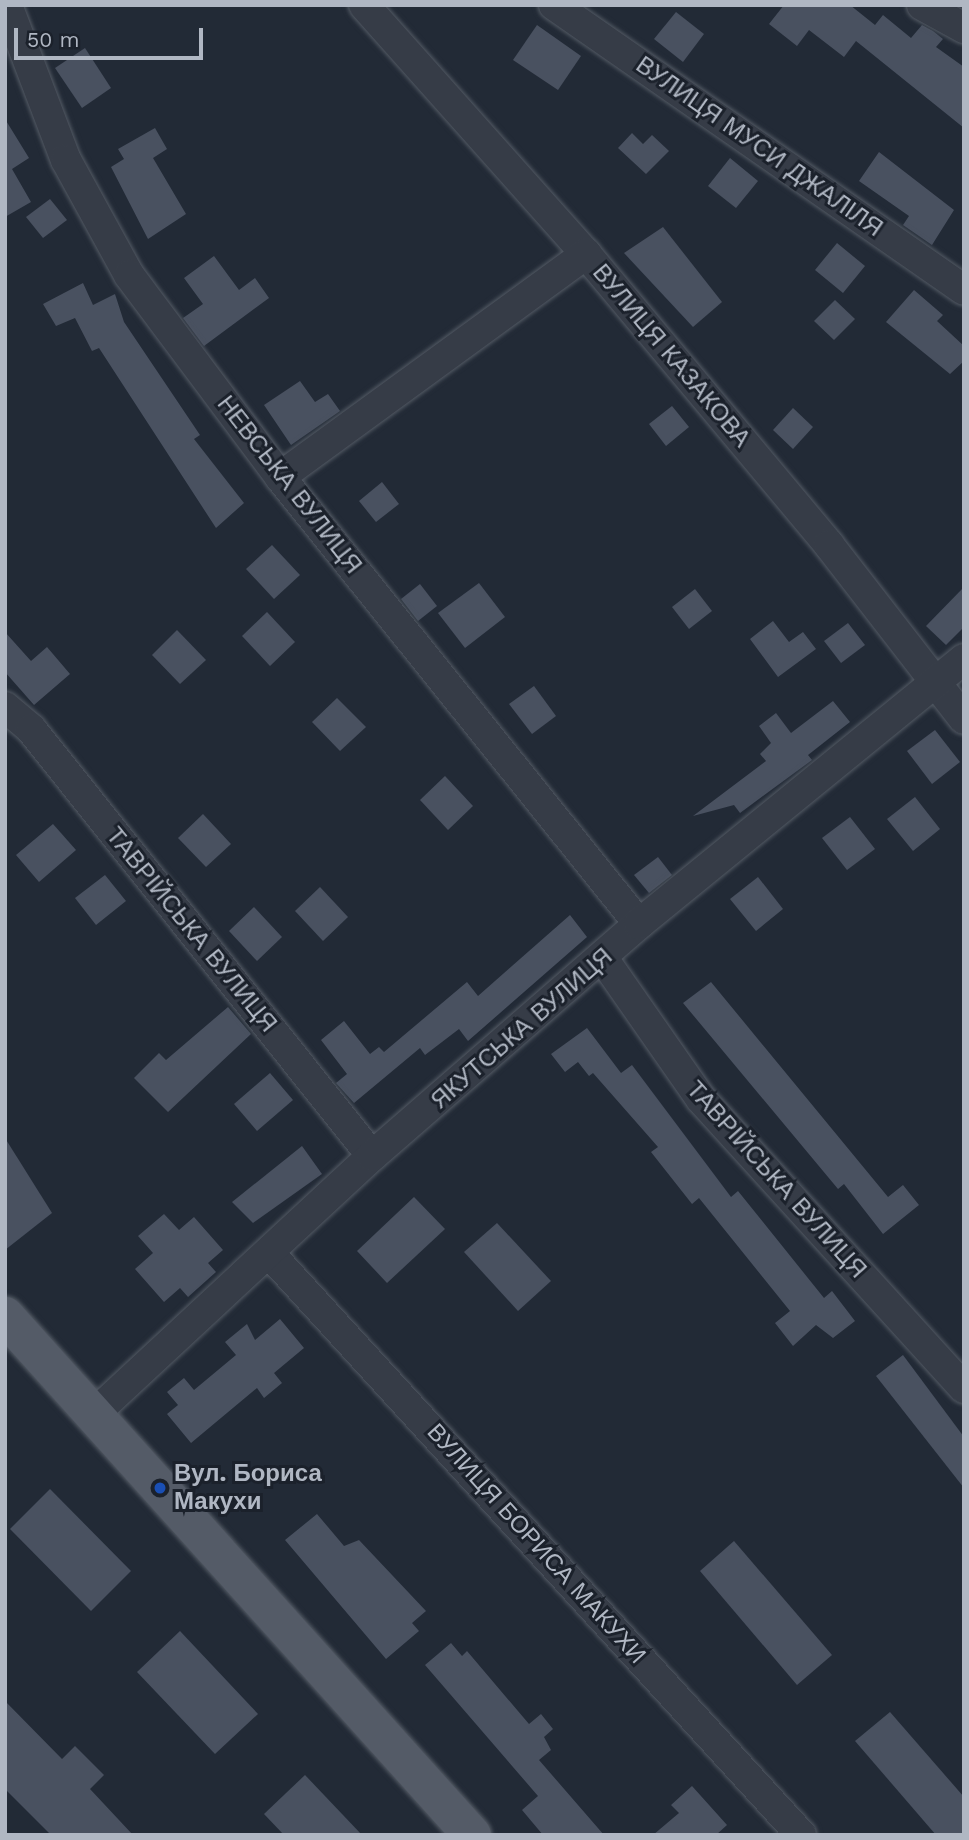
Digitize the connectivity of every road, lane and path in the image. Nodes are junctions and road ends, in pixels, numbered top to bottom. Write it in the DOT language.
graph roads {
  1 [pos="7,5"];
  2 [pos="364,5"];
  3 [pos="554,5"];
  4 [pos="922,5"];
  5 [pos="964,28"];
  6 [pos="586,254"];
  7 [pos="964,290"];
  8 [pos="280,477"];
  9 [pos="964,659"];
  10 [pos="937,682"];
  11 [pos="5,707"];
  12 [pos="964,719"];
  13 [pos="639,924"];
  14 [pos="604,960"];
  15 [pos="372,1156"];
  16 [pos="270,1254"];
  17 [pos="5,1316"];
  18 [pos="964,1388"];
  19 [pos="93,1415"];
  20 [pos="472,1835"];
  21 [pos="801,1835"];
  1 -- 8 [label="street, НЕВСЬКА ВУЛИЦЯ"];
  2 -- 6 [label="street, ВУЛИЦЯ КАЗАКОВА"];
  3 -- 7 [label="street, ВУЛИЦЯ МУСИ ДЖАЛІЛЯ"];
  4 -- 5 [label="street"];
  6 -- 8 [label="street"];
  6 -- 10 [label="street, ВУЛИЦЯ КАЗАКОВА"];
  8 -- 13 [label="street, НЕВСЬКА ВУЛИЦЯ"];
  9 -- 10 [label="street, ЯКУТСЬКА ВУЛИЦЯ"];
  10 -- 12 [label="street, ВУЛИЦЯ КАЗАКОВА"];
  10 -- 13 [label="street, ЯКУТСЬКА ВУЛИЦЯ"];
  11 -- 15 [label="street, ТАВРІЙСЬКА ВУЛИЦЯ"];
  13 -- 14 [label="street, ЯКУТСЬКА ВУЛИЦЯ"];
  14 -- 15 [label="street, ЯКУТСЬКА ВУЛИЦЯ"];
  14 -- 18 [label="street, ТАВРІЙСЬКА ВУЛИЦЯ"];
  15 -- 16 [label="street, ЯКУТСЬКА ВУЛИЦЯ"];
  16 -- 19 [label="street, ЯКУТСЬКА ВУЛИЦЯ"];
  16 -- 21 [label="street, ВУЛИЦЯ БОРИСА МАКУХИ"];
  17 -- 19 [label="main road"];
  19 -- 20 [label="main road"];
}
